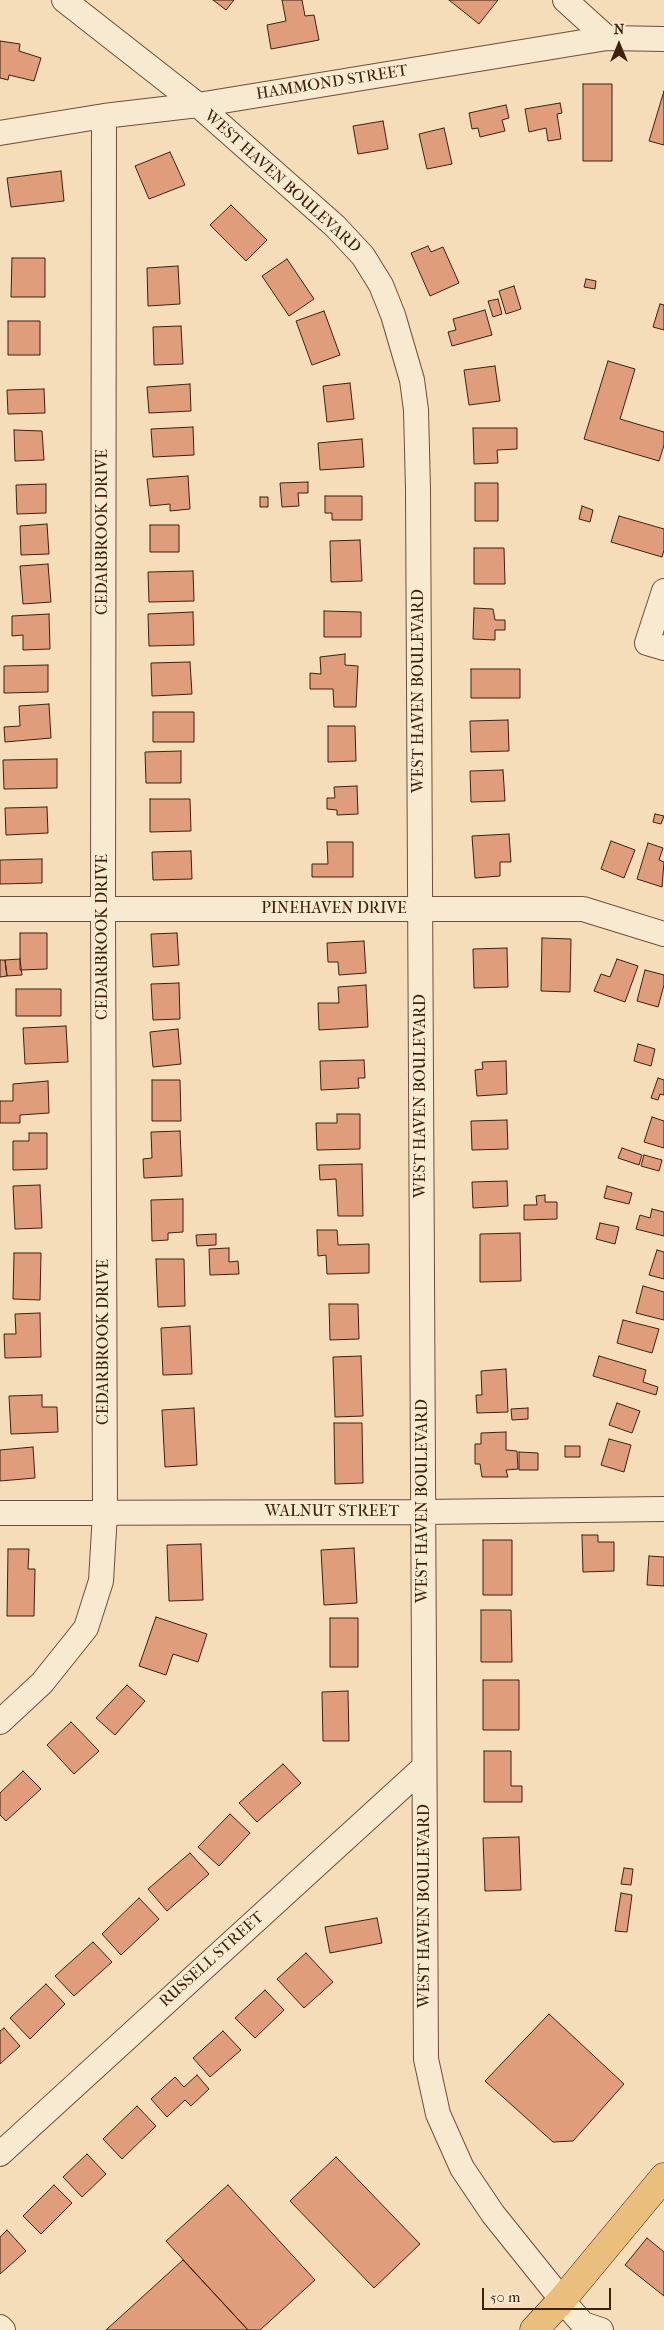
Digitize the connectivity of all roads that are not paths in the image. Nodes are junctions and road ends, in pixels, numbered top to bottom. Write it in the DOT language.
graph roads {
  1 [pos="64,0"];
  2 [pos="564,0"];
  3 [pos="607,38"];
  4 [pos="664,39"];
  5 [pos="198,105"];
  6 [pos="104,116"];
  7 [pos="0,133"];
  8 [pos="664,591"];
  9 [pos="655,645"];
  10 [pos="103,908"];
  11 [pos="0,909"];
  12 [pos="419,909"];
  13 [pos="664,934"];
  14 [pos="663,1506"];
  15 [pos="423,1512"];
  16 [pos="0,1513"];
  17 [pos="105,1513"];
  18 [pos="0,1722"];
  19 [pos="424,1767"];
  20 [pos="0,2154"];
  21 [pos="664,2177"];
  22 [pos="562,2300"];
  23 [pos="0,2327"];
  24 [pos="3,2330"];
  25 [pos="534,2330"];
  26 [pos="601,2330"];
  1 -- 5 [label="street, WEST HAVEN BOULEVARD"];
  2 -- 3 [label="street"];
  3 -- 4 [label="street, HAMMOND STREET"];
  3 -- 5 [label="street, HAMMOND STREET"];
  5 -- 6 [label="street, HAMMOND STREET"];
  5 -- 12 [label="street, WEST HAVEN BOULEVARD"];
  6 -- 7 [label="street, HAMMOND STREET"];
  6 -- 10 [label="street, CEDARBROOK DRIVE"];
  8 -- 9 [label="street"];
  10 -- 11 [label="street, PINEHAVEN DRIVE"];
  10 -- 12 [label="street, PINEHAVEN DRIVE"];
  10 -- 17 [label="street, CEDARBROOK DRIVE"];
  12 -- 13 [label="street, PINEHAVEN DRIVE"];
  12 -- 15 [label="street, WEST HAVEN BOULEVARD"];
  14 -- 15 [label="street, WALNUT STREET"];
  15 -- 17 [label="street, WALNUT STREET"];
  15 -- 19 [label="street, WEST HAVEN BOULEVARD"];
  16 -- 17 [label="street, WALNUT STREET"];
  17 -- 18 [label="street, CEDARBROOK DRIVE"];
  19 -- 20 [label="street, RUSSELL STREET"];
  19 -- 22 [label="street, WEST HAVEN BOULEVARD"];
  21 -- 22 [label="main road"];
  22 -- 25 [label="main road"];
  22 -- 26 [label="street, WEST HAVEN BOULEVARD"];
  23 -- 24 [label="street"];
}
